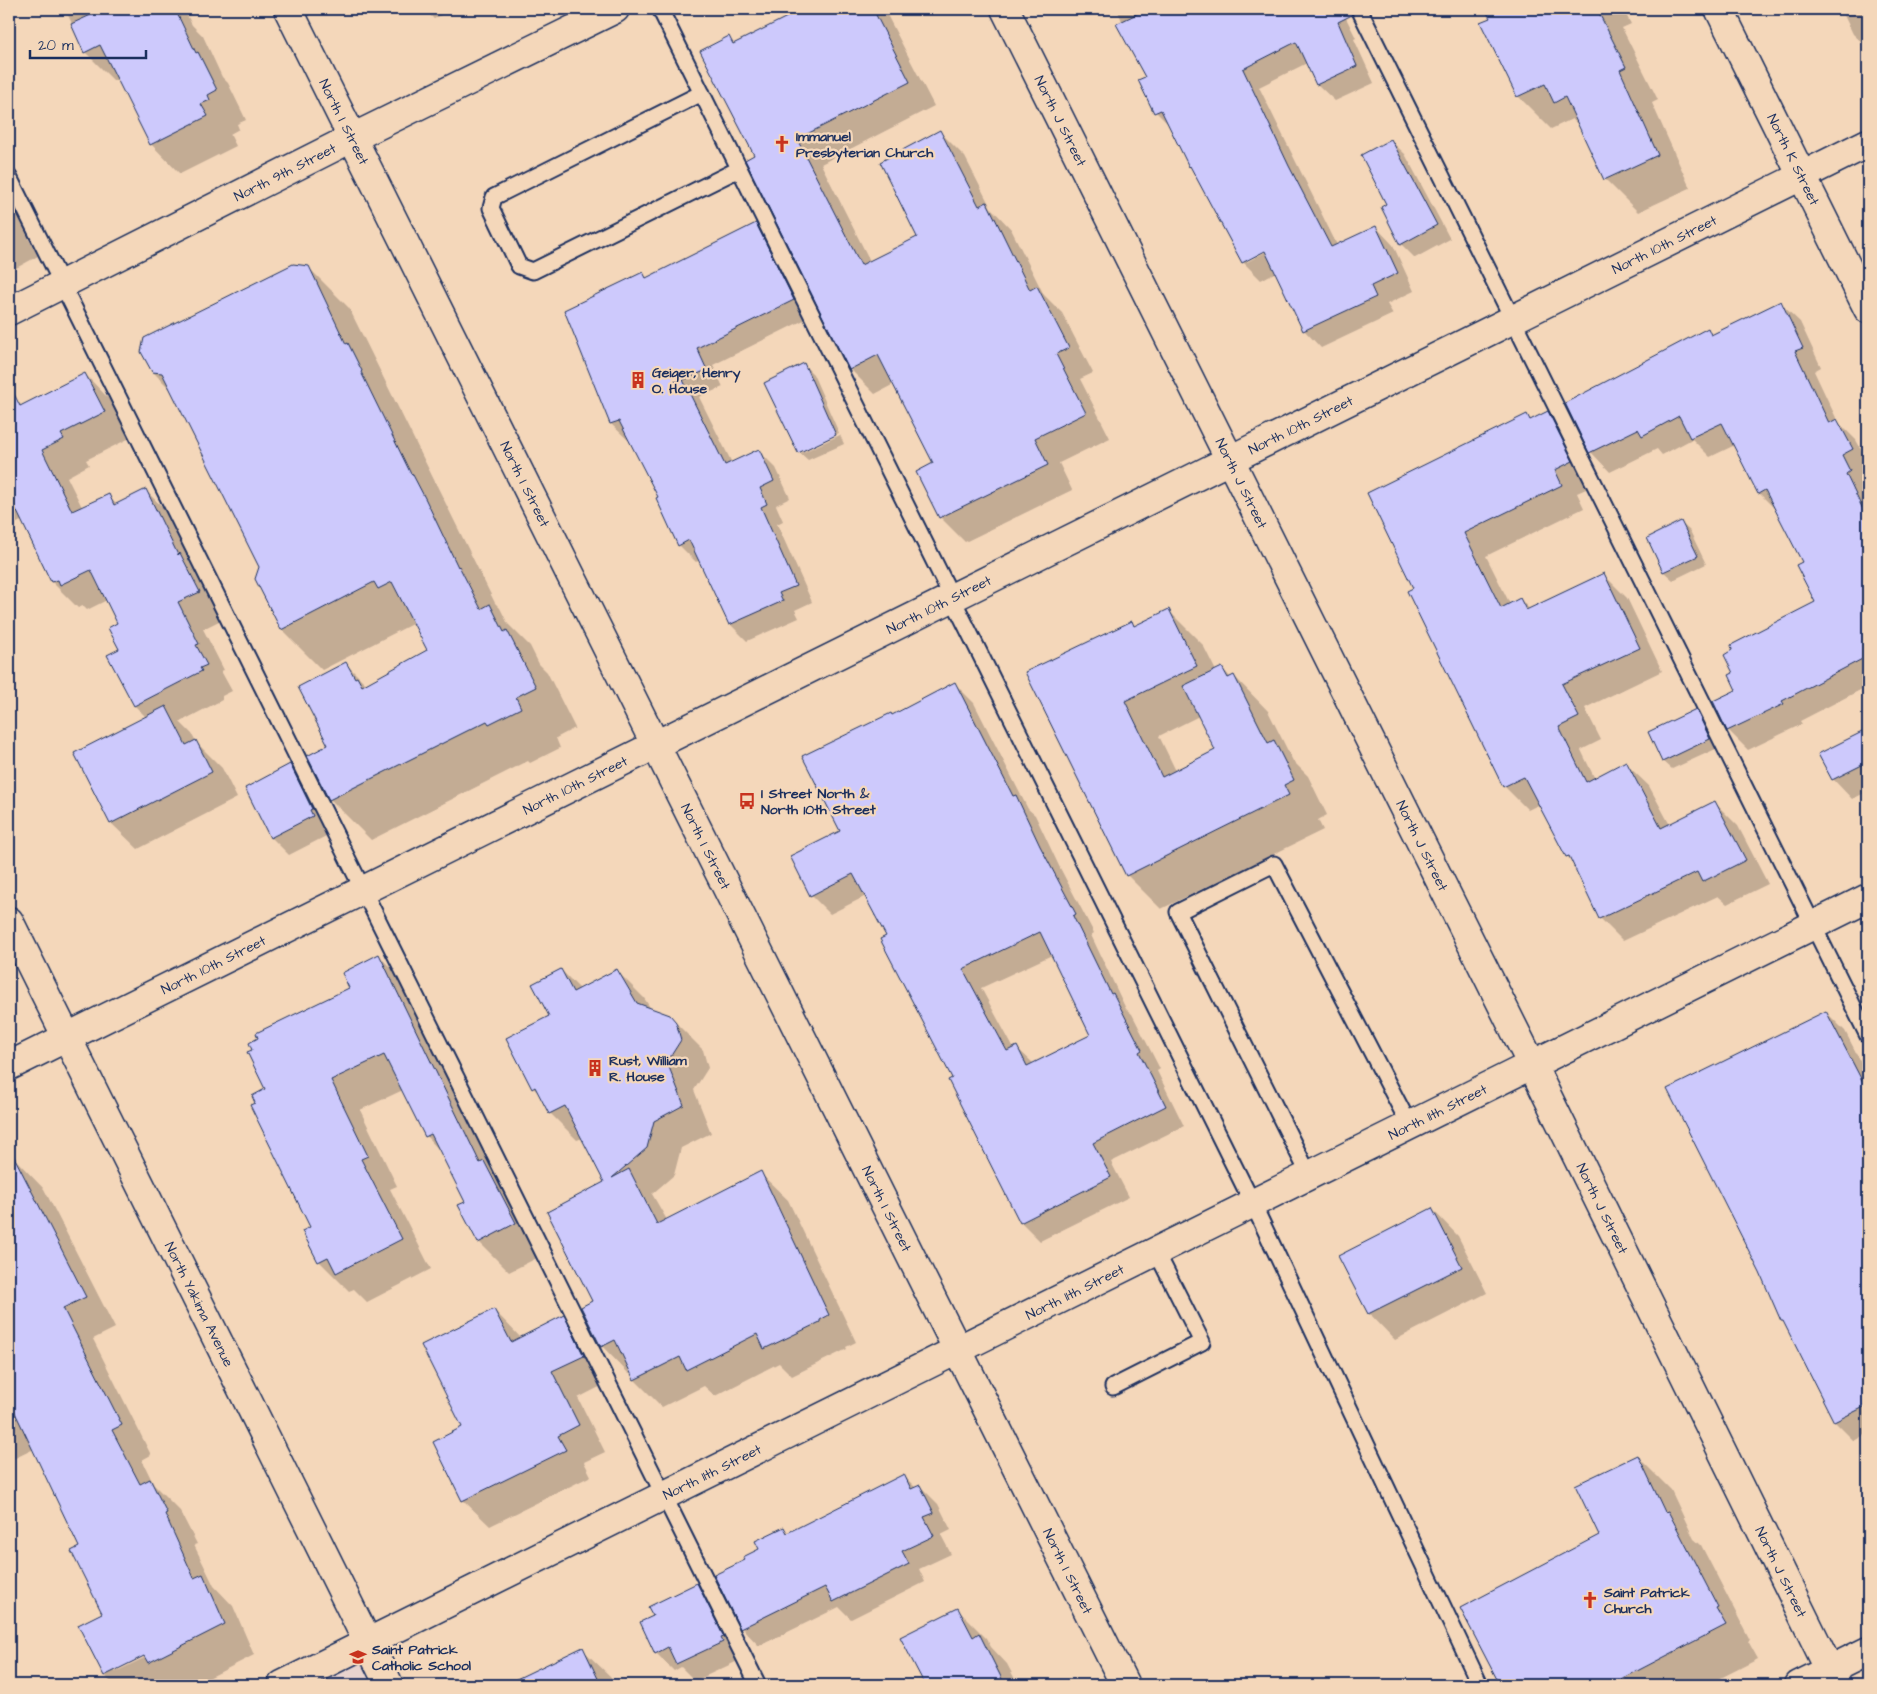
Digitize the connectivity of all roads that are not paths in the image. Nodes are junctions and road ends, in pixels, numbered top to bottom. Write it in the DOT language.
graph roads {
  1 [pos="288,9"];
  2 [pos="615,9"];
  3 [pos="660,9"];
  4 [pos="1005,9"];
  5 [pos="1359,9"];
  6 [pos="1719,9"];
  7 [pos="702,94"];
  8 [pos="352,138"];
  9 [pos="1868,143"];
  10 [pos="739,169"];
  11 [pos="9,176"];
  12 [pos="1802,176"];
  13 [pos="62,284"];
  14 [pos="1868,309"];
  15 [pos="9,311"];
  16 [pos="1513,319"];
  17 [pos="1229,460"];
  18 [pos="952,597"];
  19 [pos="656,744"];
  20 [pos="363,890"];
  21 [pos="1868,898"];
  22 [pos="9,921"];
  23 [pos="1813,926"];
  24 [pos="1868,1036"];
  25 [pos="67,1038"];
  26 [pos="9,1066"];
  27 [pos="1532,1066"];
  28 [pos="1410,1126"];
  29 [pos="1309,1176"];
  30 [pos="1253,1204"];
  31 [pos="1156,1251"];
  32 [pos="957,1349"];
  33 [pos="1113,1387"];
  34 [pos="664,1495"];
  35 [pos="368,1643"];
  36 [pos="1868,1651"];
  37 [pos="1833,1678"];
  38 [pos="282,1685"];
  39 [pos="390,1685"];
  40 [pos="758,1685"];
  41 [pos="1125,1685"];
  42 [pos="1480,1685"];
  43 [pos="1799,1685"];
  1 -- 8 [label="street, North I Street"];
  2 -- 8 [label="street, North 9th Street"];
  3 -- 7 [label="lane"];
  4 -- 17 [label="street, North J Street"];
  5 -- 16 [label="lane"];
  6 -- 12 [label="street, North K Street"];
  7 -- 10 [label="lane"];
  7 -- 10 [label="lane"];
  8 -- 13 [label="street, North 9th Street"];
  8 -- 19 [label="street, North I Street"];
  9 -- 12 [label="street, North 10th Street"];
  10 -- 18 [label="lane"];
  11 -- 13 [label="lane"];
  12 -- 14 [label="street, North K Street"];
  12 -- 16 [label="street, North 10th Street"];
  13 -- 15 [label="street, North 9th Street"];
  13 -- 20 [label="lane"];
  16 -- 17 [label="street, North 10th Street"];
  16 -- 23 [label="lane"];
  17 -- 18 [label="street, North 10th Street"];
  17 -- 27 [label="street, North J Street"];
  18 -- 19 [label="street, North 10th Street"];
  18 -- 30 [label="lane"];
  19 -- 20 [label="street, North 10th Street"];
  19 -- 32 [label="street, North I Street"];
  20 -- 25 [label="street, North 10th Street"];
  20 -- 34 [label="lane"];
  21 -- 23 [label="street, North 11th Street"];
  22 -- 25 [label="street, North Yakima Avenue"];
  23 -- 24 [label="lane"];
  23 -- 27 [label="street, North 11th Street"];
  25 -- 26 [label="street, North 10th Street"];
  25 -- 35 [label="street, North Yakima Avenue"];
  27 -- 28 [label="street, North 11th Street"];
  27 -- 37 [label="street, North J Street"];
  28 -- 29 [label="street, North 11th Street"];
  28 -- 29 [label="lane"];
  29 -- 30 [label="street, North 11th Street"];
  30 -- 31 [label="street, North 11th Street"];
  30 -- 42 [label="lane"];
  31 -- 32 [label="street, North 11th Street"];
  31 -- 33 [label="lane"];
  32 -- 34 [label="street, North 11th Street"];
  32 -- 41 [label="street, North I Street"];
  34 -- 35 [label="street, North 11th Street"];
  34 -- 40 [label="lane"];
  35 -- 38 [label="street, North 11th Street"];
  35 -- 39 [label="street, North Yakima Avenue"];
  36 -- 37 [label="street"];
  37 -- 43 [label="street"];
}
